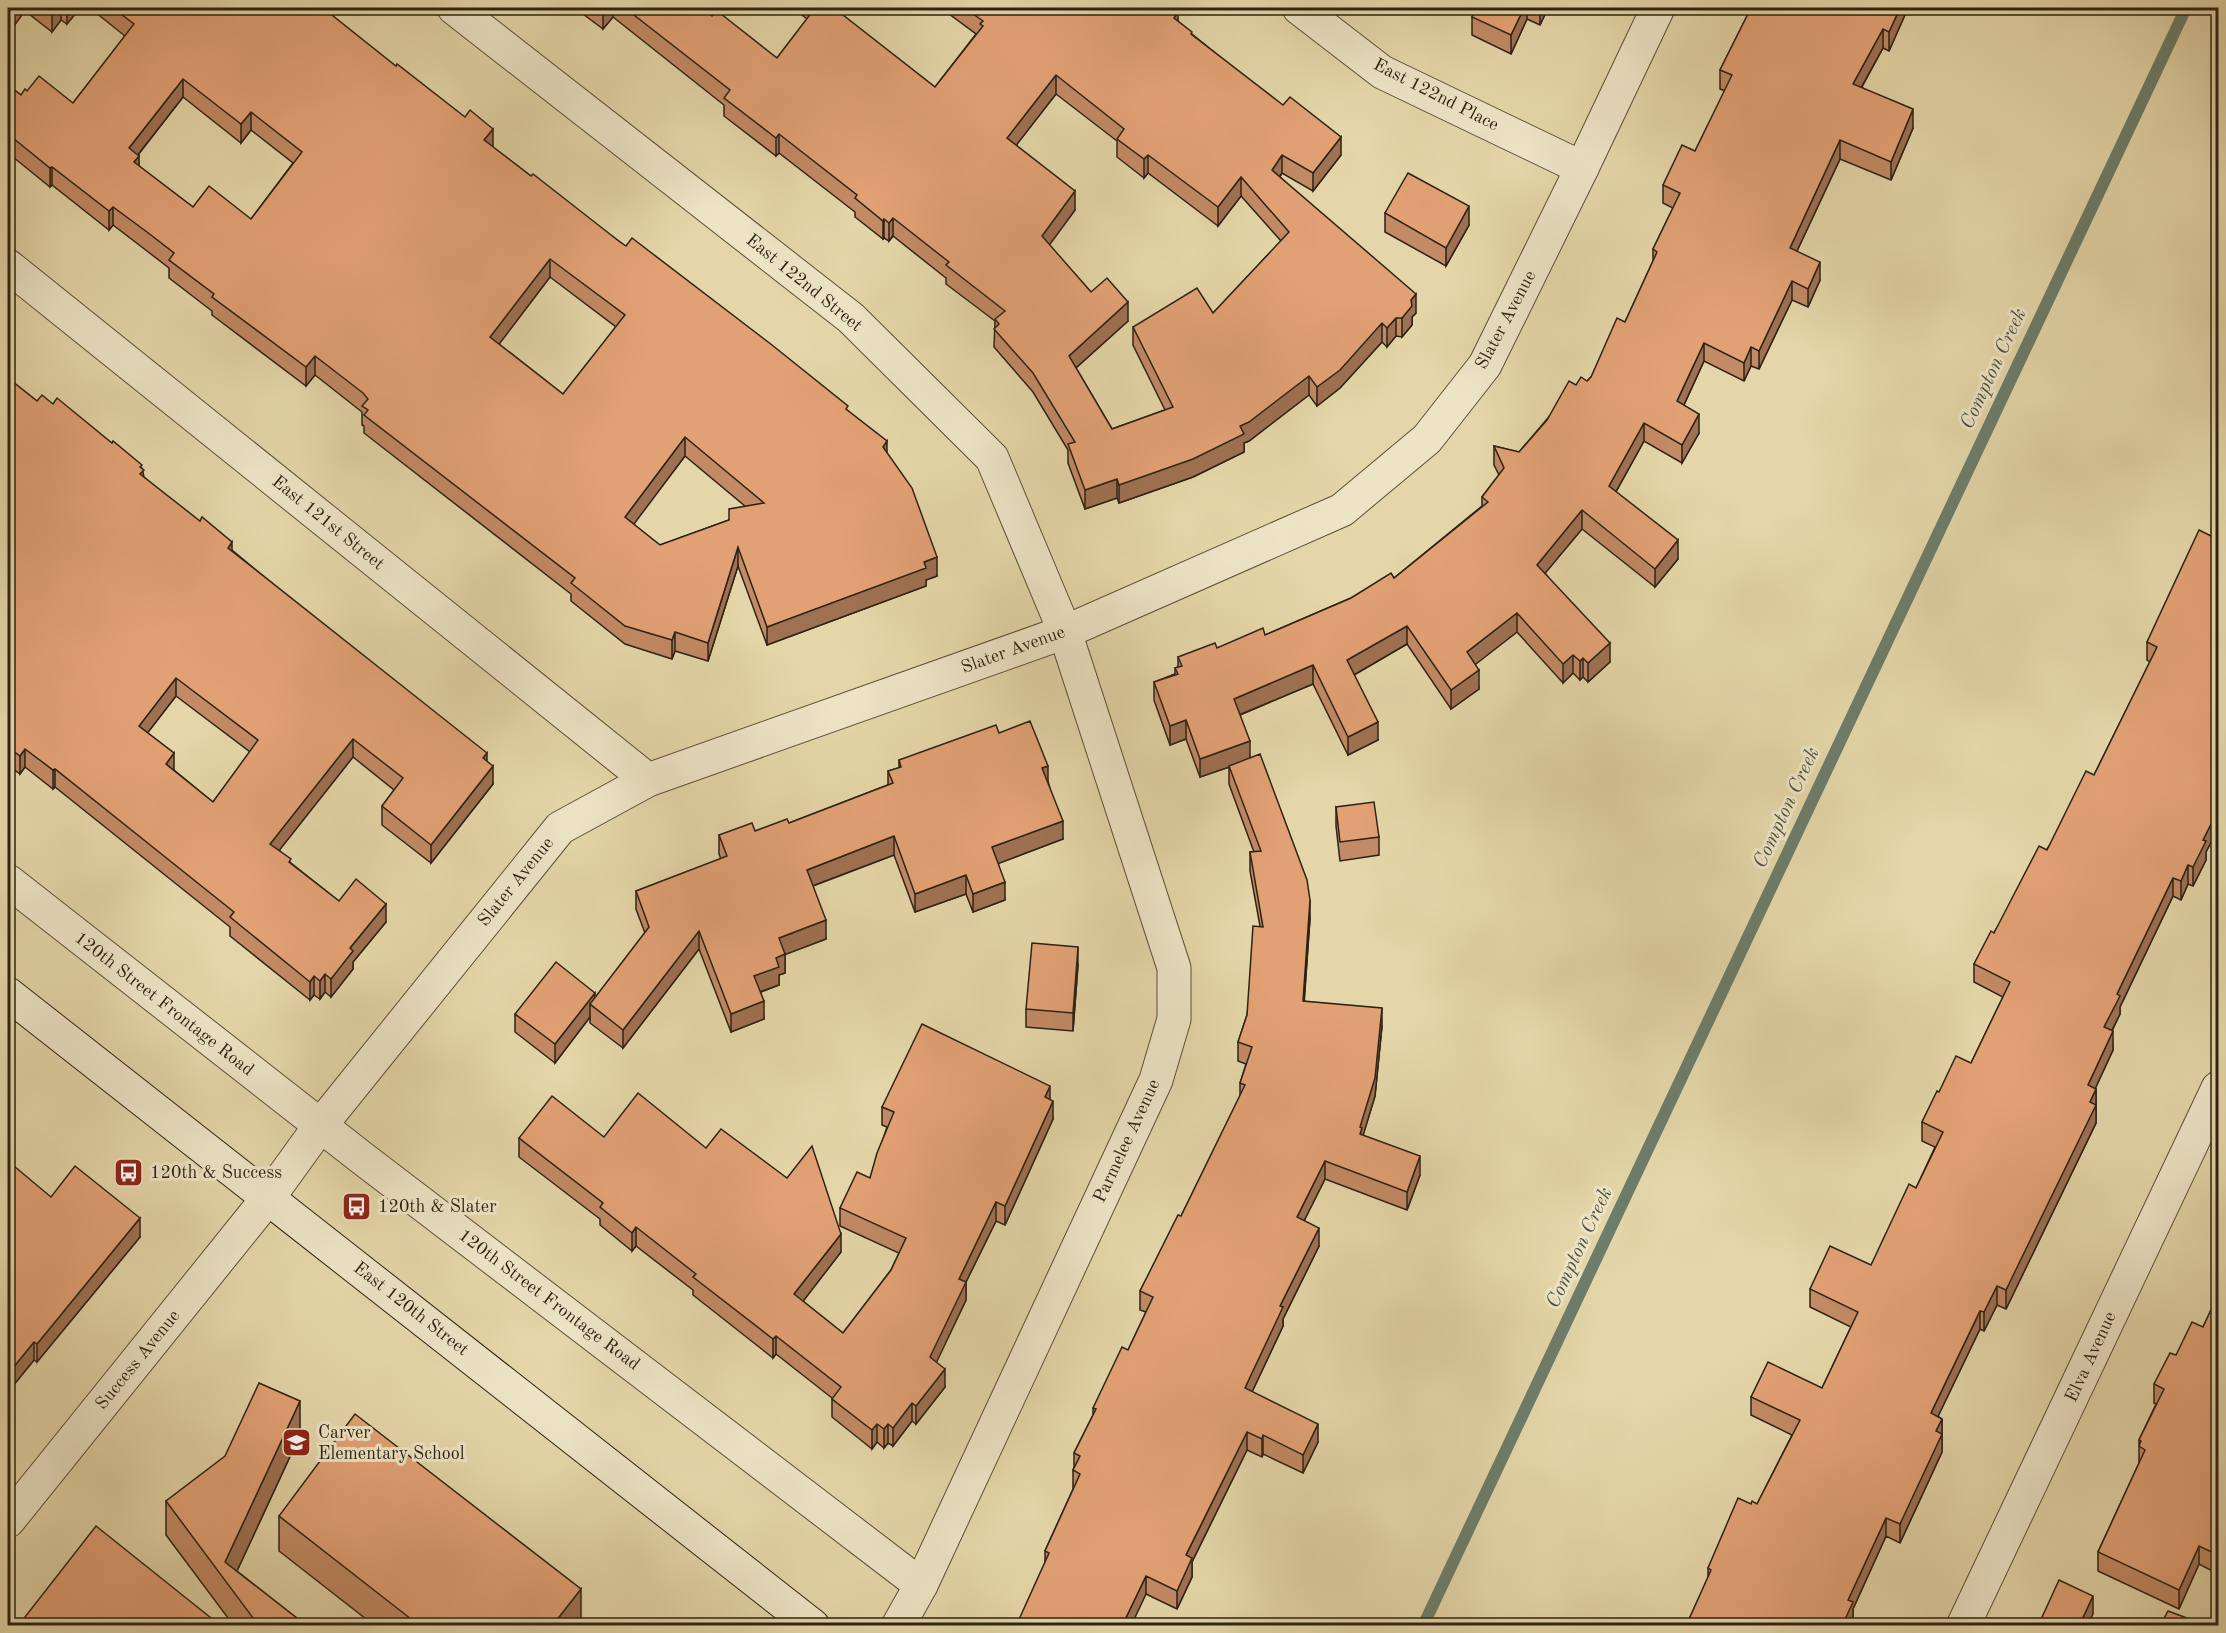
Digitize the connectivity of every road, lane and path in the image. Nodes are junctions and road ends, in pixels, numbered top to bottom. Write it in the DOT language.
graph roads {
  1 [pos="454,8"];
  2 [pos="1299,8"];
  3 [pos="1658,8"];
  4 [pos="1582,168"];
  5 [pos="8,266"];
  6 [pos="1065,632"];
  7 [pos="648,780"];
  8 [pos="8,881"];
  9 [pos="8,994"];
  10 [pos="2218,1088"];
  11 [pos="320,1126"];
  12 [pos="268,1198"];
  13 [pos="8,1521"];
  14 [pos="921,1585"];
  15 [pos="813,1626"];
  16 [pos="898,1626"];
  17 [pos="1963,1626"];
  1 -- 6 [label="street, East 122nd Street"];
  2 -- 4 [label="street, East 122nd Place"];
  3 -- 4 [label="street, Slater Avenue"];
  4 -- 6 [label="street, Slater Avenue"];
  5 -- 7 [label="street, East 121st Street"];
  6 -- 7 [label="street, Slater Avenue"];
  6 -- 14 [label="street, Parmelee Avenue"];
  7 -- 11 [label="street, Slater Avenue"];
  8 -- 11 [label="street, 120th Street Frontage Road"];
  9 -- 12 [label="street, East 120th Street"];
  10 -- 17 [label="street, Elva Avenue"];
  11 -- 12 [label="street, Slater Avenue"];
  11 -- 14 [label="street, 120th Street Frontage Road"];
  12 -- 13 [label="street, Success Avenue"];
  12 -- 15 [label="street, East 120th Street"];
  14 -- 16 [label="street, Parmelee Avenue"];
}
